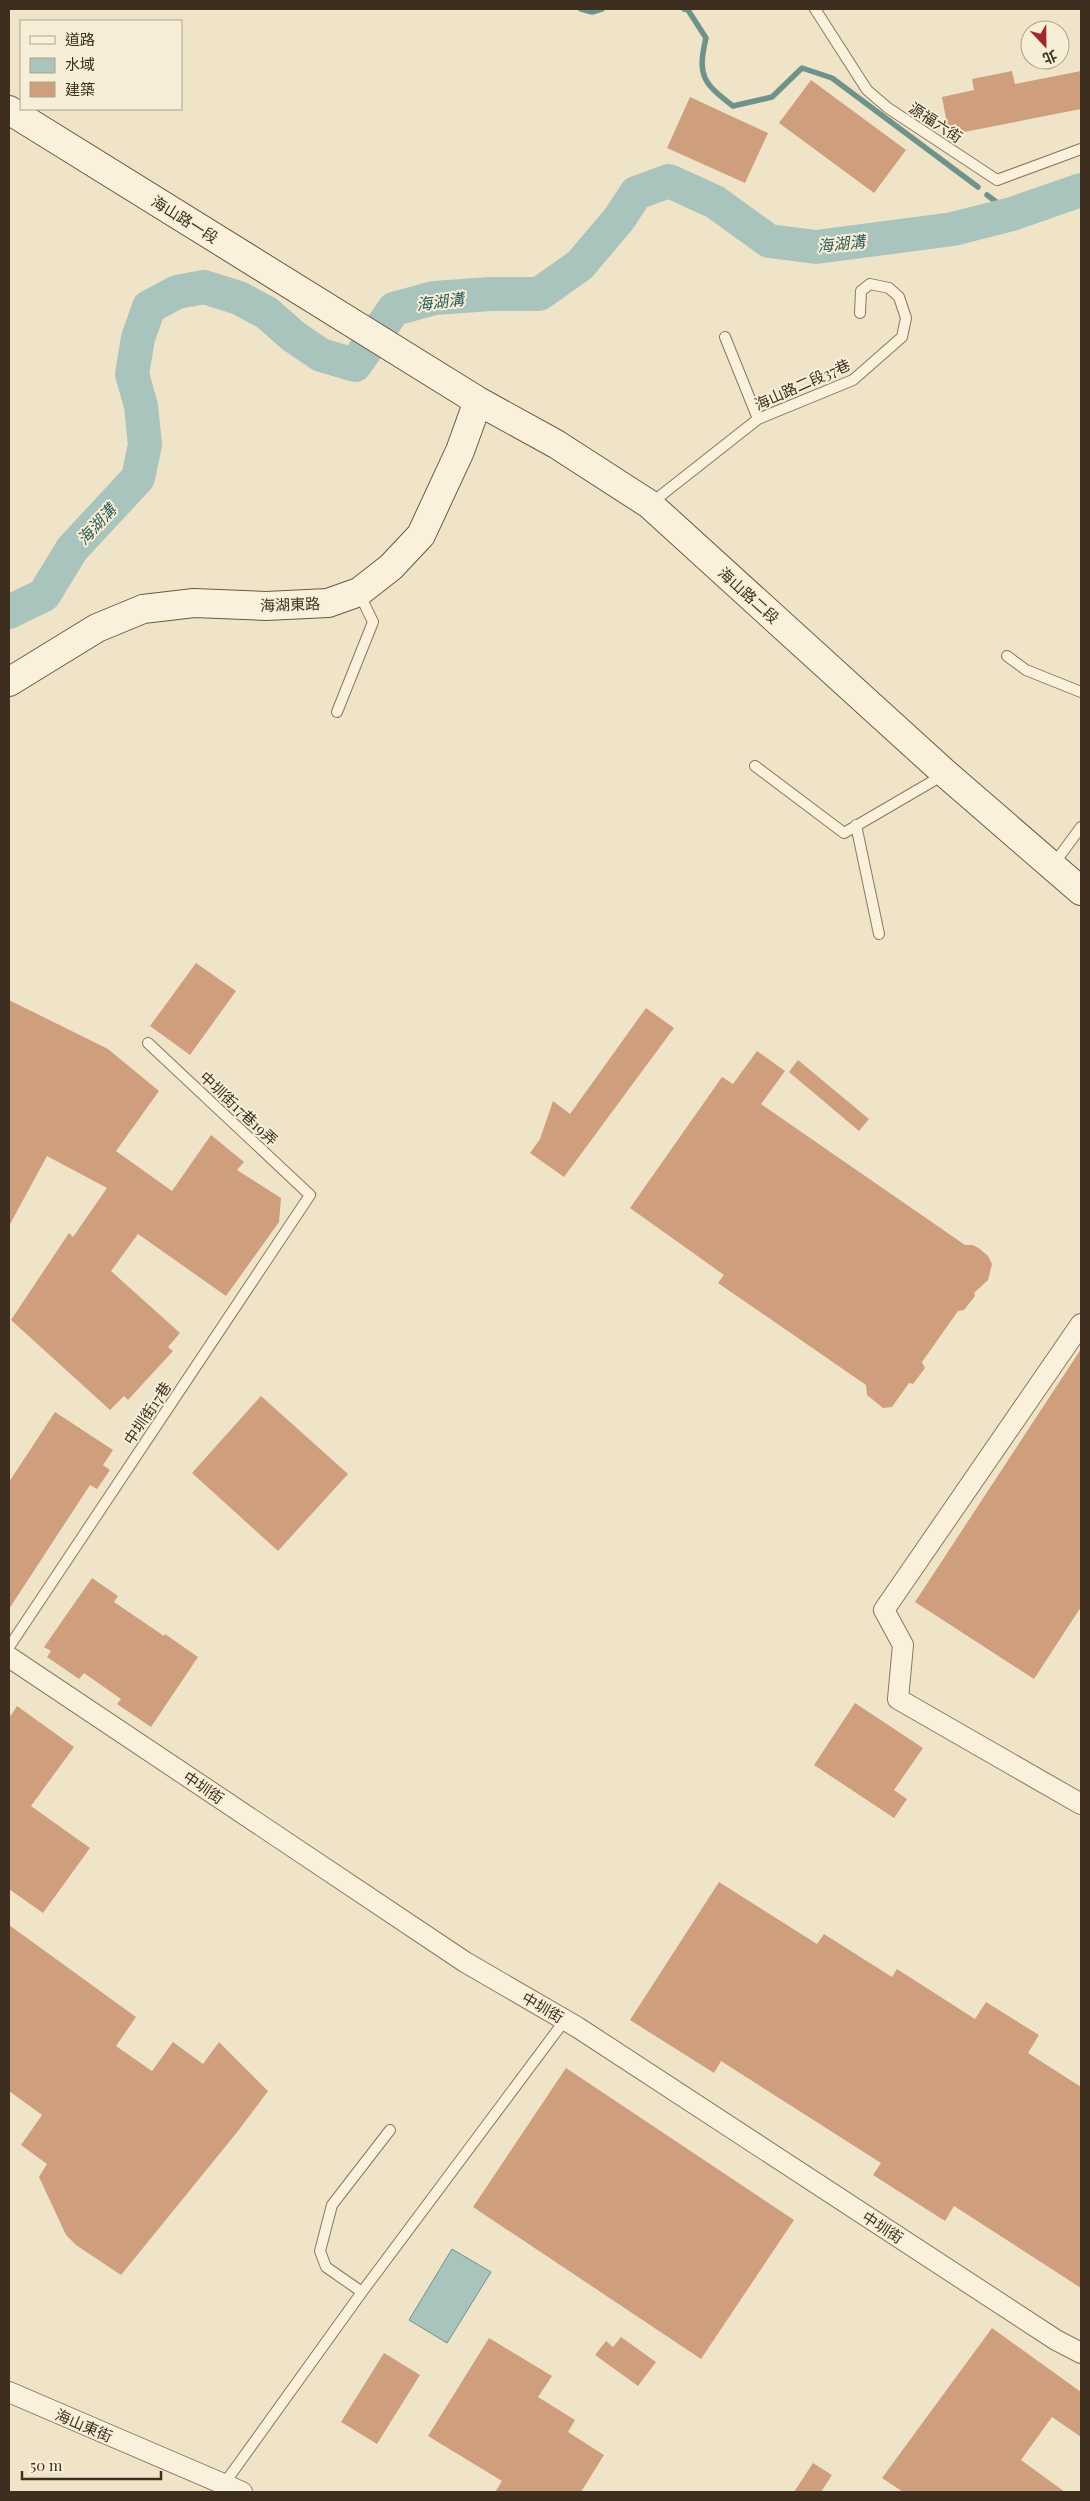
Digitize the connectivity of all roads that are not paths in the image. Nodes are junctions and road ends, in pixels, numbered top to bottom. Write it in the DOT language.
graph roads {
  1 [pos="815,9"];
  2 [pos="9,110"];
  3 [pos="1081,149"];
  4 [pos="860,314"];
  5 [pos="725,337"];
  6 [pos="385,343"];
  7 [pos="478,400"];
  8 [pos="758,419"];
  9 [pos="649,504"];
  10 [pos="359,592"];
  11 [pos="1008,656"];
  12 [pos="9,682"];
  13 [pos="1081,692"];
  14 [pos="336,712"];
  15 [pos="755,766"];
  16 [pos="946,774"];
  17 [pos="856,825"];
  18 [pos="1081,827"];
  19 [pos="1053,866"];
  20 [pos="1081,891"];
  21 [pos="880,934"];
  22 [pos="148,1043"];
  23 [pos="310,1195"];
  24 [pos="1081,1324"];
  25 [pos="9,1647"];
  26 [pos="9,1657"];
  27 [pos="1081,1804"];
  28 [pos="565,2020"];
  29 [pos="390,2130"];
  30 [pos="362,2292"];
  31 [pos="1081,2353"];
  32 [pos="9,2392"];
  33 [pos="224,2484"];
  34 [pos="242,2492"];
  1 -- 3 [label="lane, 源福六街"];
  2 -- 6 [label="main road, 海山路一段"];
  4 -- 8 [label="lane, 海山路二段37巷"];
  5 -- 8 [label="lane"];
  6 -- 7 [label="main road, 海山路二段"];
  7 -- 9 [label="main road, 海山路二段"];
  7 -- 10 [label="main road, 海湖東路"];
  8 -- 9 [label="lane, 海山路二段37巷"];
  9 -- 16 [label="main road, 海山路二段"];
  10 -- 12 [label="main road, 海湖東路"];
  10 -- 14 [label="lane"];
  11 -- 13 [label="lane"];
  15 -- 17 [label="lane"];
  16 -- 17 [label="lane"];
  16 -- 19 [label="main road, 海山路二段"];
  17 -- 21 [label="lane"];
  18 -- 19 [label="lane"];
  19 -- 20 [label="main road, 海山路二段"];
  22 -- 23 [label="lane, 中圳街17巷19弄"];
  23 -- 25 [label="lane, 中圳街17巷"];
  24 -- 27 [label="street"];
  26 -- 28 [label="street, 中圳街"];
  28 -- 30 [label="lane"];
  28 -- 31 [label="street, 中圳街"];
  29 -- 30 [label="lane"];
  30 -- 33 [label="lane"];
  32 -- 33 [label="street, 海山東街"];
  33 -- 34 [label="street, 海山東街"];
}
